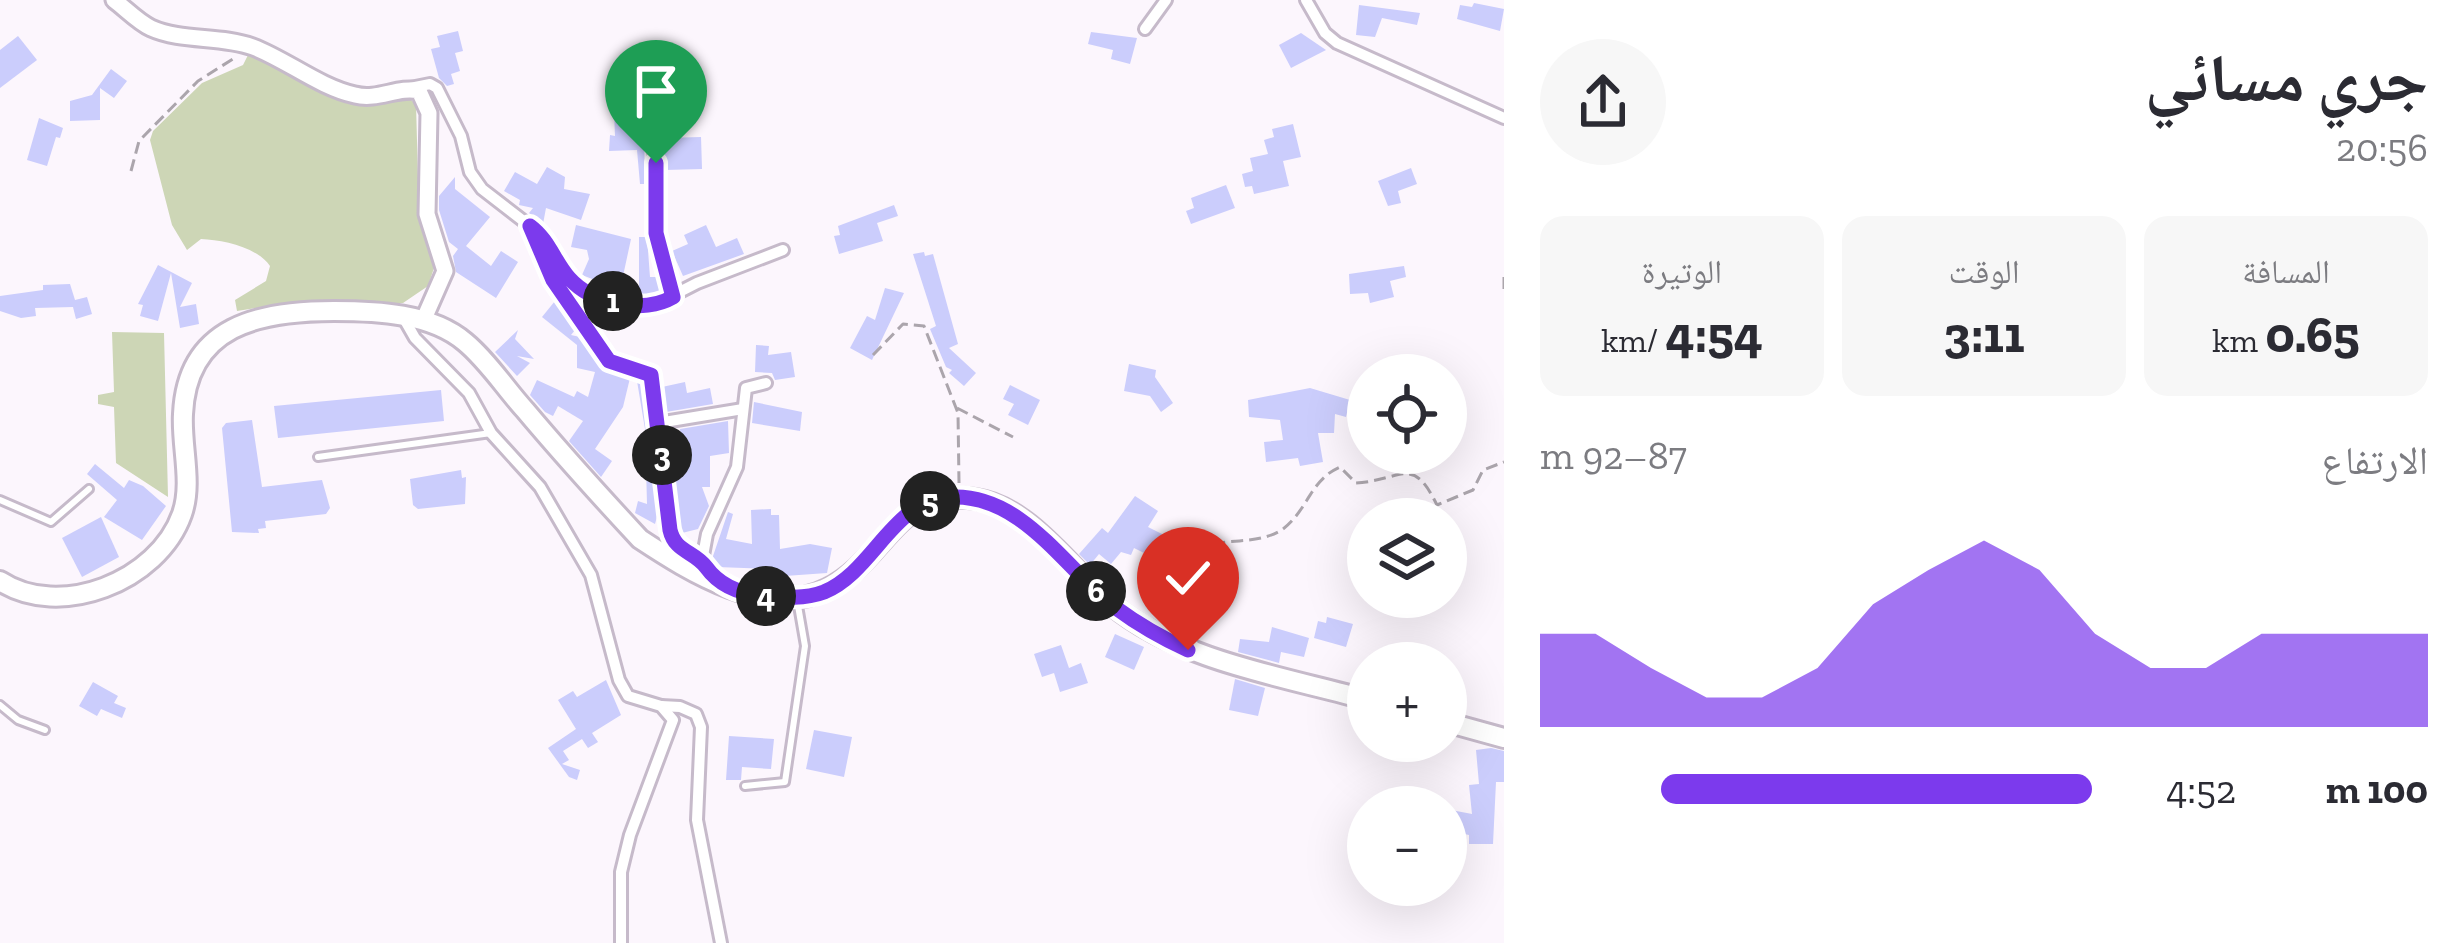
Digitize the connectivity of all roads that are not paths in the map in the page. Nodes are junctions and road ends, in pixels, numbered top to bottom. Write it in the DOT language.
graph roads {
  1 [pos="114,0"];
  2 [pos="1166,0"];
  3 [pos="1306,0"];
  4 [pos="1145,29"];
  5 [pos="409,89"];
  6 [pos="1504,118"];
  7 [pos="654,130"];
  8 [pos="530,226"];
  9 [pos="783,250"];
  10 [pos="673,297"];
  11 [pos="403,316"];
  12 [pos="423,321"];
  13 [pos="766,383"];
  14 [pos="743,409"];
  15 [pos="658,422"];
  16 [pos="491,433"];
  17 [pos="318,457"];
  18 [pos="88,489"];
  19 [pos="0,500"];
  20 [pos="702,561"];
  21 [pos="0,581"];
  22 [pos="715,581"];
  23 [pos="797,597"];
  24 [pos="1347,694"];
  25 [pos="0,705"];
  26 [pos="661,706"];
  27 [pos="1467,728"];
  28 [pos="45,730"];
  29 [pos="1504,738"];
  30 [pos="745,786"];
  31 [pos="620,943"];
  32 [pos="721,943"];
  1 -- 5 [label="street"];
  2 -- 4 [label="street"];
  3 -- 6 [label="street"];
  5 -- 8 [label="street"];
  5 -- 12 [label="street"];
  7 -- 10 [label="street"];
  8 -- 10 [label="street"];
  8 -- 15 [label="street"];
  9 -- 10 [label="street"];
  11 -- 12 [label="main road"];
  11 -- 16 [label="street"];
  11 -- 21 [label="main road"];
  12 -- 22 [label="main road"];
  13 -- 14 [label="street"];
  14 -- 15 [label="street"];
  14 -- 20 [label="street"];
  15 -- 20 [label="street"];
  16 -- 17 [label="lane"];
  16 -- 26 [label="street"];
  18 -- 19 [label="lane"];
  20 -- 22 [label="street"];
  22 -- 23 [label="main road"];
  23 -- 24 [label="main road"];
  23 -- 30 [label="lane"];
  25 -- 28 [label="lane"];
  26 -- 31 [label="street"];
  26 -- 32 [label="street"];
  27 -- 29 [label="main road"];
}
